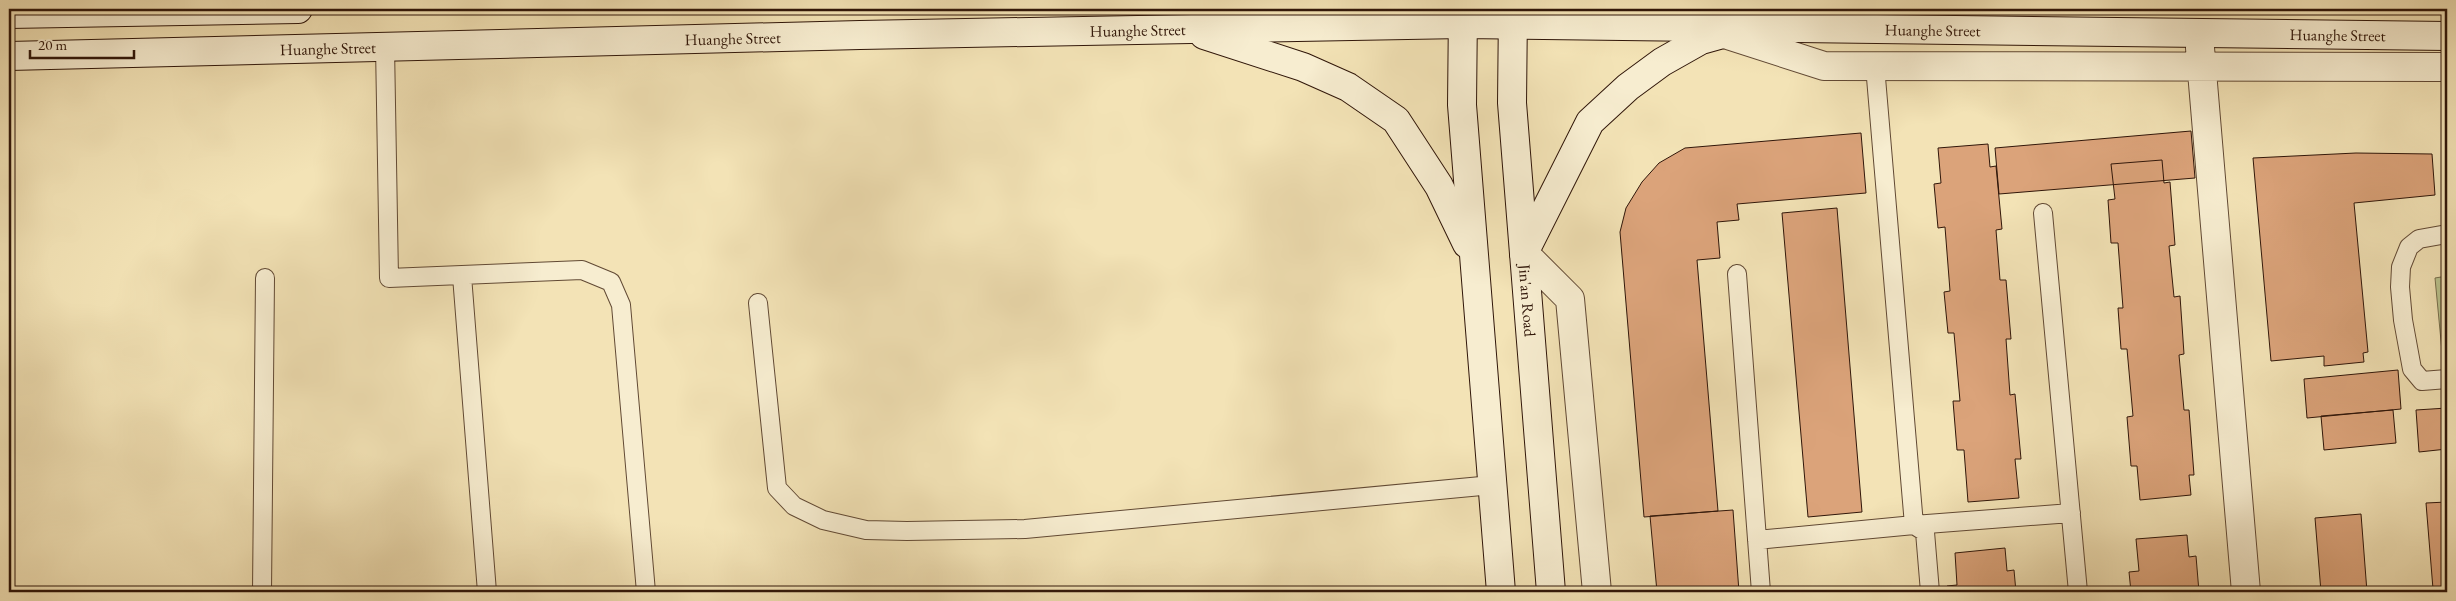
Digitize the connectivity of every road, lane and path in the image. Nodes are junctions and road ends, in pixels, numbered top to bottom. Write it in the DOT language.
graph roads {
  1 [pos="298,9"];
  2 [pos="9,14"];
  3 [pos="1462,16"];
  4 [pos="1512,16"];
  5 [pos="1186,29"];
  6 [pos="1722,29"];
  7 [pos="2199,33"];
  8 [pos="2447,36"];
  9 [pos="385,46"];
  10 [pos="9,56"];
  11 [pos="2202,65"];
  12 [pos="1875,66"];
  13 [pos="2447,67"];
  14 [pos="2043,213"];
  15 [pos="2447,234"];
  16 [pos="1524,253"];
  17 [pos="1474,258"];
  18 [pos="1737,274"];
  19 [pos="462,276"];
  20 [pos="265,278"];
  21 [pos="758,303"];
  22 [pos="2447,379"];
  23 [pos="1492,485"];
  24 [pos="2071,513"];
  25 [pos="1914,525"];
  26 [pos="1757,540"];
  27 [pos="262,592"];
  28 [pos="487,592"];
  29 [pos="646,592"];
  30 [pos="1501,592"];
  31 [pos="1551,592"];
  32 [pos="1597,592"];
  33 [pos="1761,592"];
  34 [pos="1930,592"];
  35 [pos="2078,592"];
  36 [pos="2246,592"];
  1 -- 2 [label="main road"];
  3 -- 4 [label="main road, Huanghe Street"];
  3 -- 5 [label="main road, Huanghe Street"];
  3 -- 17 [label="main road"];
  4 -- 6 [label="main road, Huanghe Street"];
  4 -- 16 [label="main road, Jin'an Road"];
  5 -- 9 [label="main road, Huanghe Street"];
  5 -- 17 [label="main road"];
  6 -- 7 [label="main road, Huanghe Street"];
  6 -- 12 [label="main road"];
  6 -- 16 [label="main road"];
  7 -- 8 [label="main road, Huanghe Street"];
  7 -- 11 [label="main road"];
  9 -- 10 [label="main road, Huanghe Street"];
  9 -- 19 [label="lane"];
  11 -- 12 [label="main road"];
  11 -- 13 [label="main road"];
  11 -- 36 [label="main road"];
  12 -- 25 [label="lane"];
  14 -- 24 [label="lane"];
  15 -- 22 [label="lane"];
  16 -- 31 [label="main road, Jin'an Road"];
  16 -- 32 [label="main road"];
  17 -- 23 [label="main road"];
  18 -- 26 [label="lane"];
  19 -- 28 [label="lane"];
  19 -- 29 [label="lane"];
  20 -- 27 [label="lane"];
  21 -- 23 [label="lane"];
  23 -- 30 [label="main road"];
  24 -- 25 [label="lane"];
  24 -- 35 [label="lane"];
  25 -- 26 [label="lane"];
  25 -- 34 [label="lane"];
  26 -- 33 [label="lane"];
}
